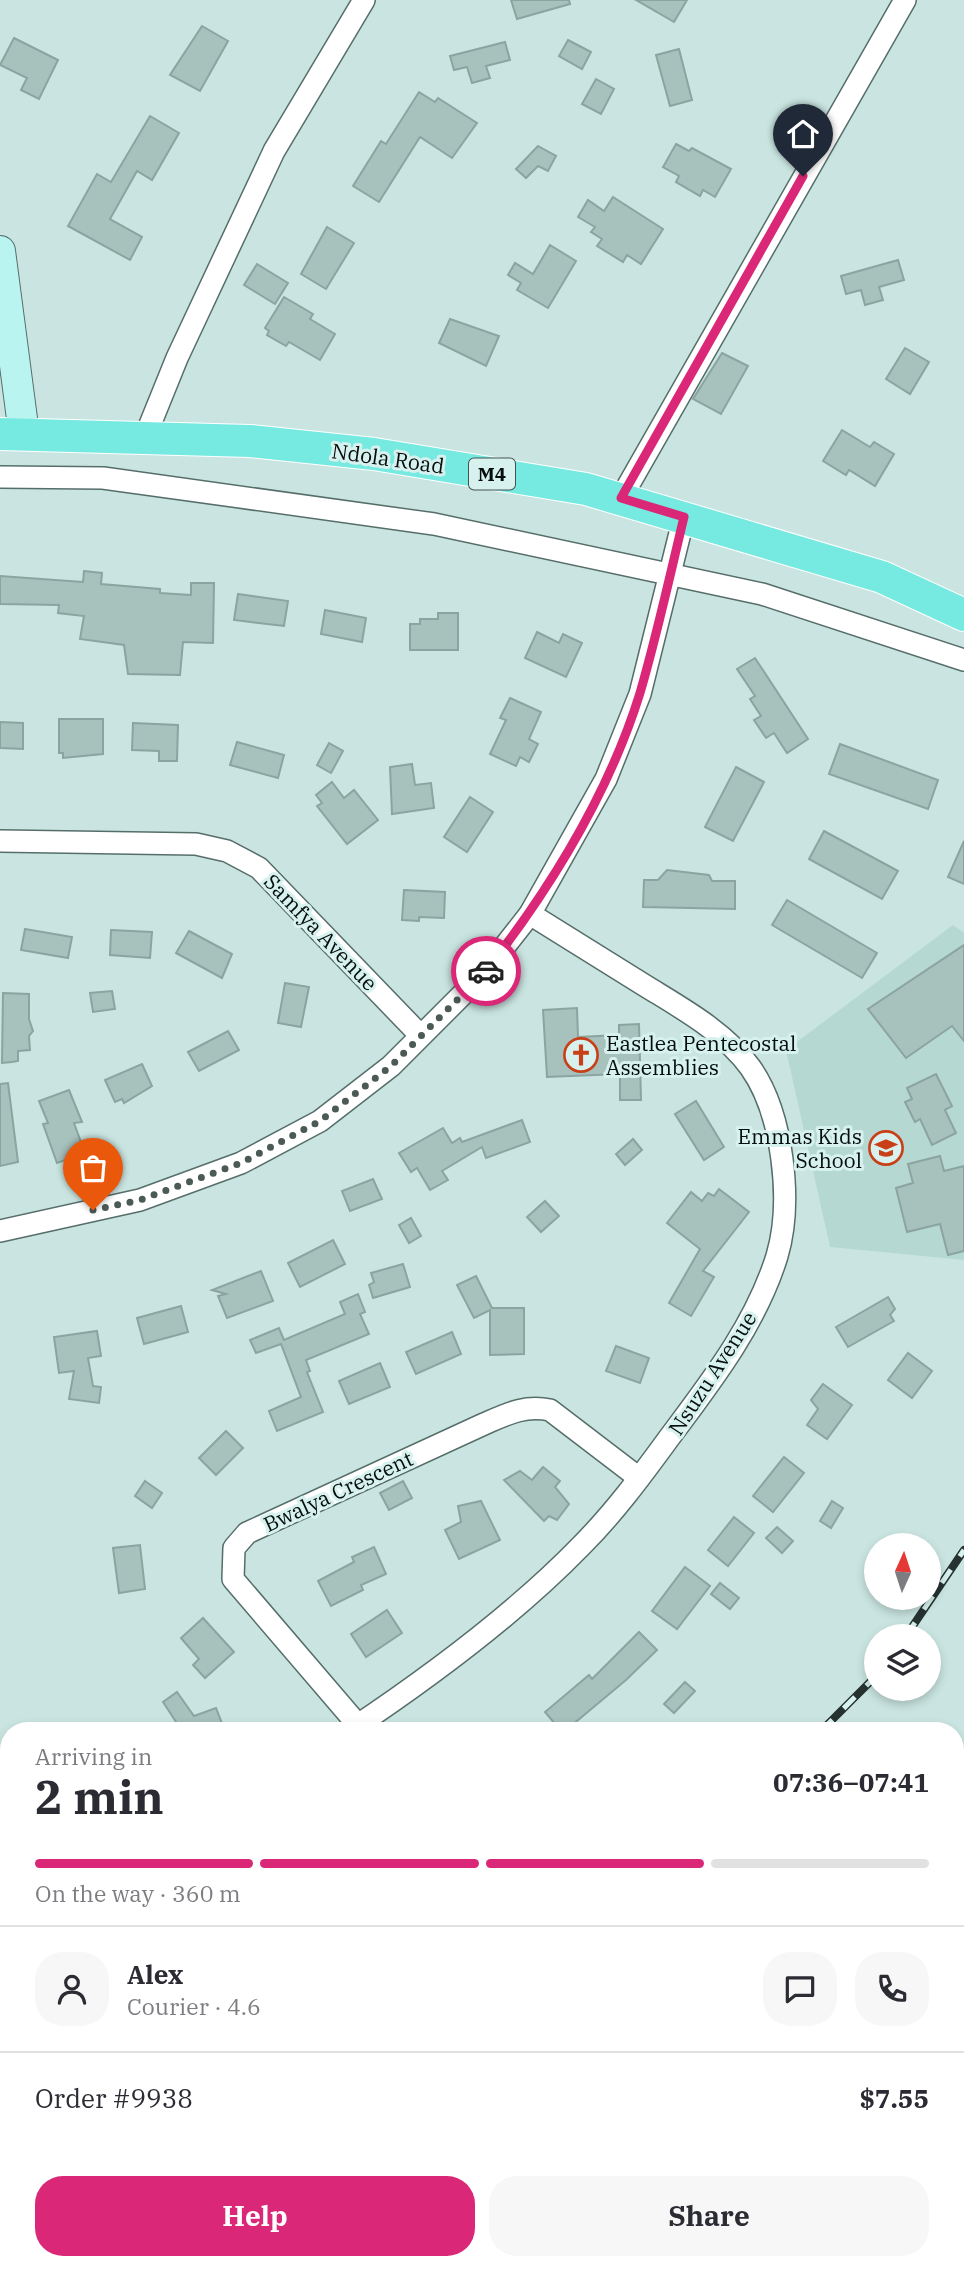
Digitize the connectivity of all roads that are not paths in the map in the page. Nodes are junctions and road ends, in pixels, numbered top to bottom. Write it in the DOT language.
graph roads {
  1 [pos="364,0"];
  2 [pos="905,0"];
  3 [pos="0,251"];
  4 [pos="7,376"];
  5 [pos="12,434"];
  6 [pos="145,437"];
  7 [pos="0,477"];
  8 [pos="621,498"];
  9 [pos="684,517"];
  10 [pos="670,574"];
  11 [pos="964,615"];
  12 [pos="964,660"];
  13 [pos="0,841"];
  14 [pos="530,914"];
  15 [pos="420,1035"];
  16 [pos="0,1231"];
  17 [pos="639,1478"];
  18 [pos="349,1722"];
  19 [pos="362,1722"];
  1 -- 6 [label="street"];
  2 -- 8 [label="street"];
  3 -- 4 [label="street"];
  4 -- 5 [label="street"];
  5 -- 6 [label="main road, Ndola Road / M4"];
  6 -- 8 [label="main road, Ndola Road / M4"];
  7 -- 10 [label="street"];
  8 -- 9 [label="main road, Ndola Road / M4"];
  9 -- 10 [label="street"];
  9 -- 11 [label="main road, Ndola Road / M4"];
  10 -- 12 [label="street"];
  10 -- 14 [label="street"];
  13 -- 15 [label="street, Samfya Avenue"];
  14 -- 15 [label="street"];
  14 -- 17 [label="street, Nsuzu Avenue"];
  15 -- 16 [label="street"];
  17 -- 18 [label="street, Bwalya Crescent"];
  17 -- 19 [label="street, Nsuzu Avenue"];
}
